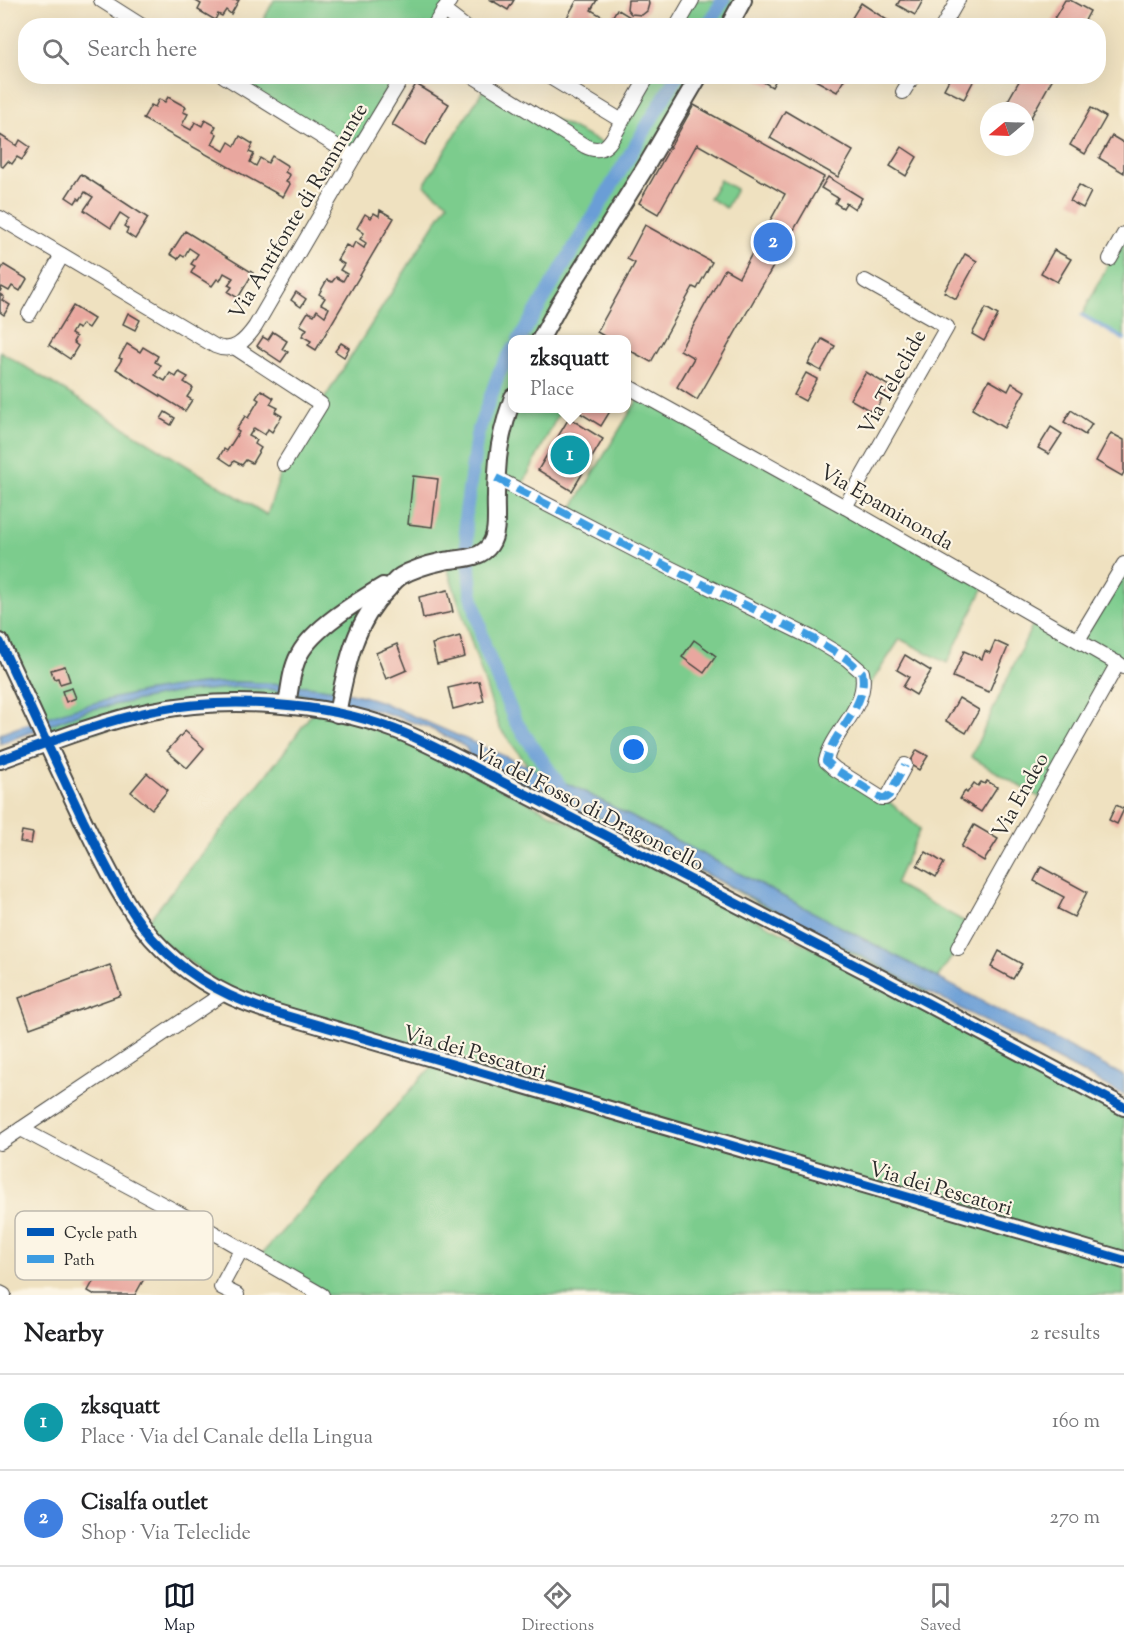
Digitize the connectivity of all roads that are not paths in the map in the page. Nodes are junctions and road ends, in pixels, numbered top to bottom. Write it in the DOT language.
graph roads {
  1 [pos="101,0"];
  2 [pos="692,0"];
  3 [pos="743,0"];
  4 [pos="952,2"];
  5 [pos="446,5"];
  6 [pos="129,18"];
  7 [pos="457,18"];
  8 [pos="682,18"];
  9 [pos="733,18"];
  10 [pos="946,18"];
  11 [pos="237,84"];
  12 [pos="398,84"];
  13 [pos="486,84"];
  14 [pos="561,84"];
  15 [pos="643,84"];
  16 [pos="694,84"];
  17 [pos="908,84"];
  18 [pos="903,92"];
  19 [pos="622,121"];
  20 [pos="354,157"];
  21 [pos="0,218"];
  22 [pos="1124,234"];
  23 [pos="62,255"];
  24 [pos="1110,258"];
  25 [pos="866,281"];
  26 [pos="29,314"];
  27 [pos="543,335"];
  28 [pos="234,347"];
  29 [pos="631,388"];
  30 [pos="508,411"];
  31 [pos="284,464"];
  32 [pos="496,478"];
  33 [pos="845,507"];
  34 [pos="1124,564"];
  35 [pos="399,576"];
  36 [pos="335,618"];
  37 [pos="356,636"];
  38 [pos="1078,640"];
  39 [pos="0,642"];
  40 [pos="1121,665"];
  41 [pos="288,703"];
  42 [pos="337,711"];
  43 [pos="44,738"];
  44 [pos="0,760"];
  45 [pos="905,765"];
  46 [pos="958,948"];
  47 [pos="224,993"];
  48 [pos="1124,1107"];
  49 [pos="21,1129"];
  50 [pos="0,1143"];
  51 [pos="173,1211"];
  52 [pos="213,1234"];
  53 [pos="240,1250"];
  54 [pos="1124,1260"];
  55 [pos="218,1291"];
  56 [pos="0,1293"];
  57 [pos="4,1295"];
  58 [pos="237,1295"];
  59 [pos="322,1295"];
  1 -- 6 [label="street"];
  2 -- 8 [label="street"];
  3 -- 9 [label="street"];
  4 -- 10 [label="street"];
  5 -- 7 [label="street"];
  11 -- 20 [label="street"];
  12 -- 20 [label="street, Via Antifonte di Ramnunte"];
  13 -- 19 [label="street"];
  14 -- 19 [label="street"];
  15 -- 19 [label="street"];
  16 -- 27 [label="street"];
  17 -- 18 [label="street"];
  20 -- 28 [label="street, Via Antifonte di Ramnunte"];
  21 -- 23 [label="street, Via Antifonte di Ramnunte"];
  22 -- 24 [label="street"];
  23 -- 26 [label="street"];
  23 -- 28 [label="street, Via Antifonte di Ramnunte"];
  25 -- 33 [label="street, Via Teleclide"];
  28 -- 31 [label="street"];
  29 -- 33 [label="street, Via Epaminonda"];
  30 -- 32 [label="street"];
  32 -- 35 [label="street"];
  32 -- 45 [label="street"];
  33 -- 38 [label="street, Via Epaminonda"];
  34 -- 38 [label="street"];
  35 -- 36 [label="street"];
  35 -- 37 [label="street"];
  36 -- 37 [label="street"];
  36 -- 41 [label="street"];
  37 -- 42 [label="street"];
  38 -- 40 [label="street, Via Epaminonda"];
  39 -- 43 [label="street, Via dei Pescatori"];
  40 -- 46 [label="street, Via Endeo"];
  41 -- 42 [label="street, Via del Fosso di Dragoncello"];
  41 -- 43 [label="street, Via del Fosso di Dragoncello"];
  42 -- 48 [label="street, Via del Fosso di Dragoncello"];
  43 -- 44 [label="street, Via del Fosso di Dragoncello"];
  43 -- 47 [label="street, Via dei Pescatori"];
  47 -- 49 [label="street"];
  47 -- 54 [label="street, Via dei Pescatori"];
  49 -- 50 [label="street"];
  49 -- 51 [label="street"];
  52 -- 53 [label="street"];
  53 -- 55 [label="street"];
  53 -- 59 [label="street"];
  55 -- 58 [label="street"];
  56 -- 57 [label="street"];
}
